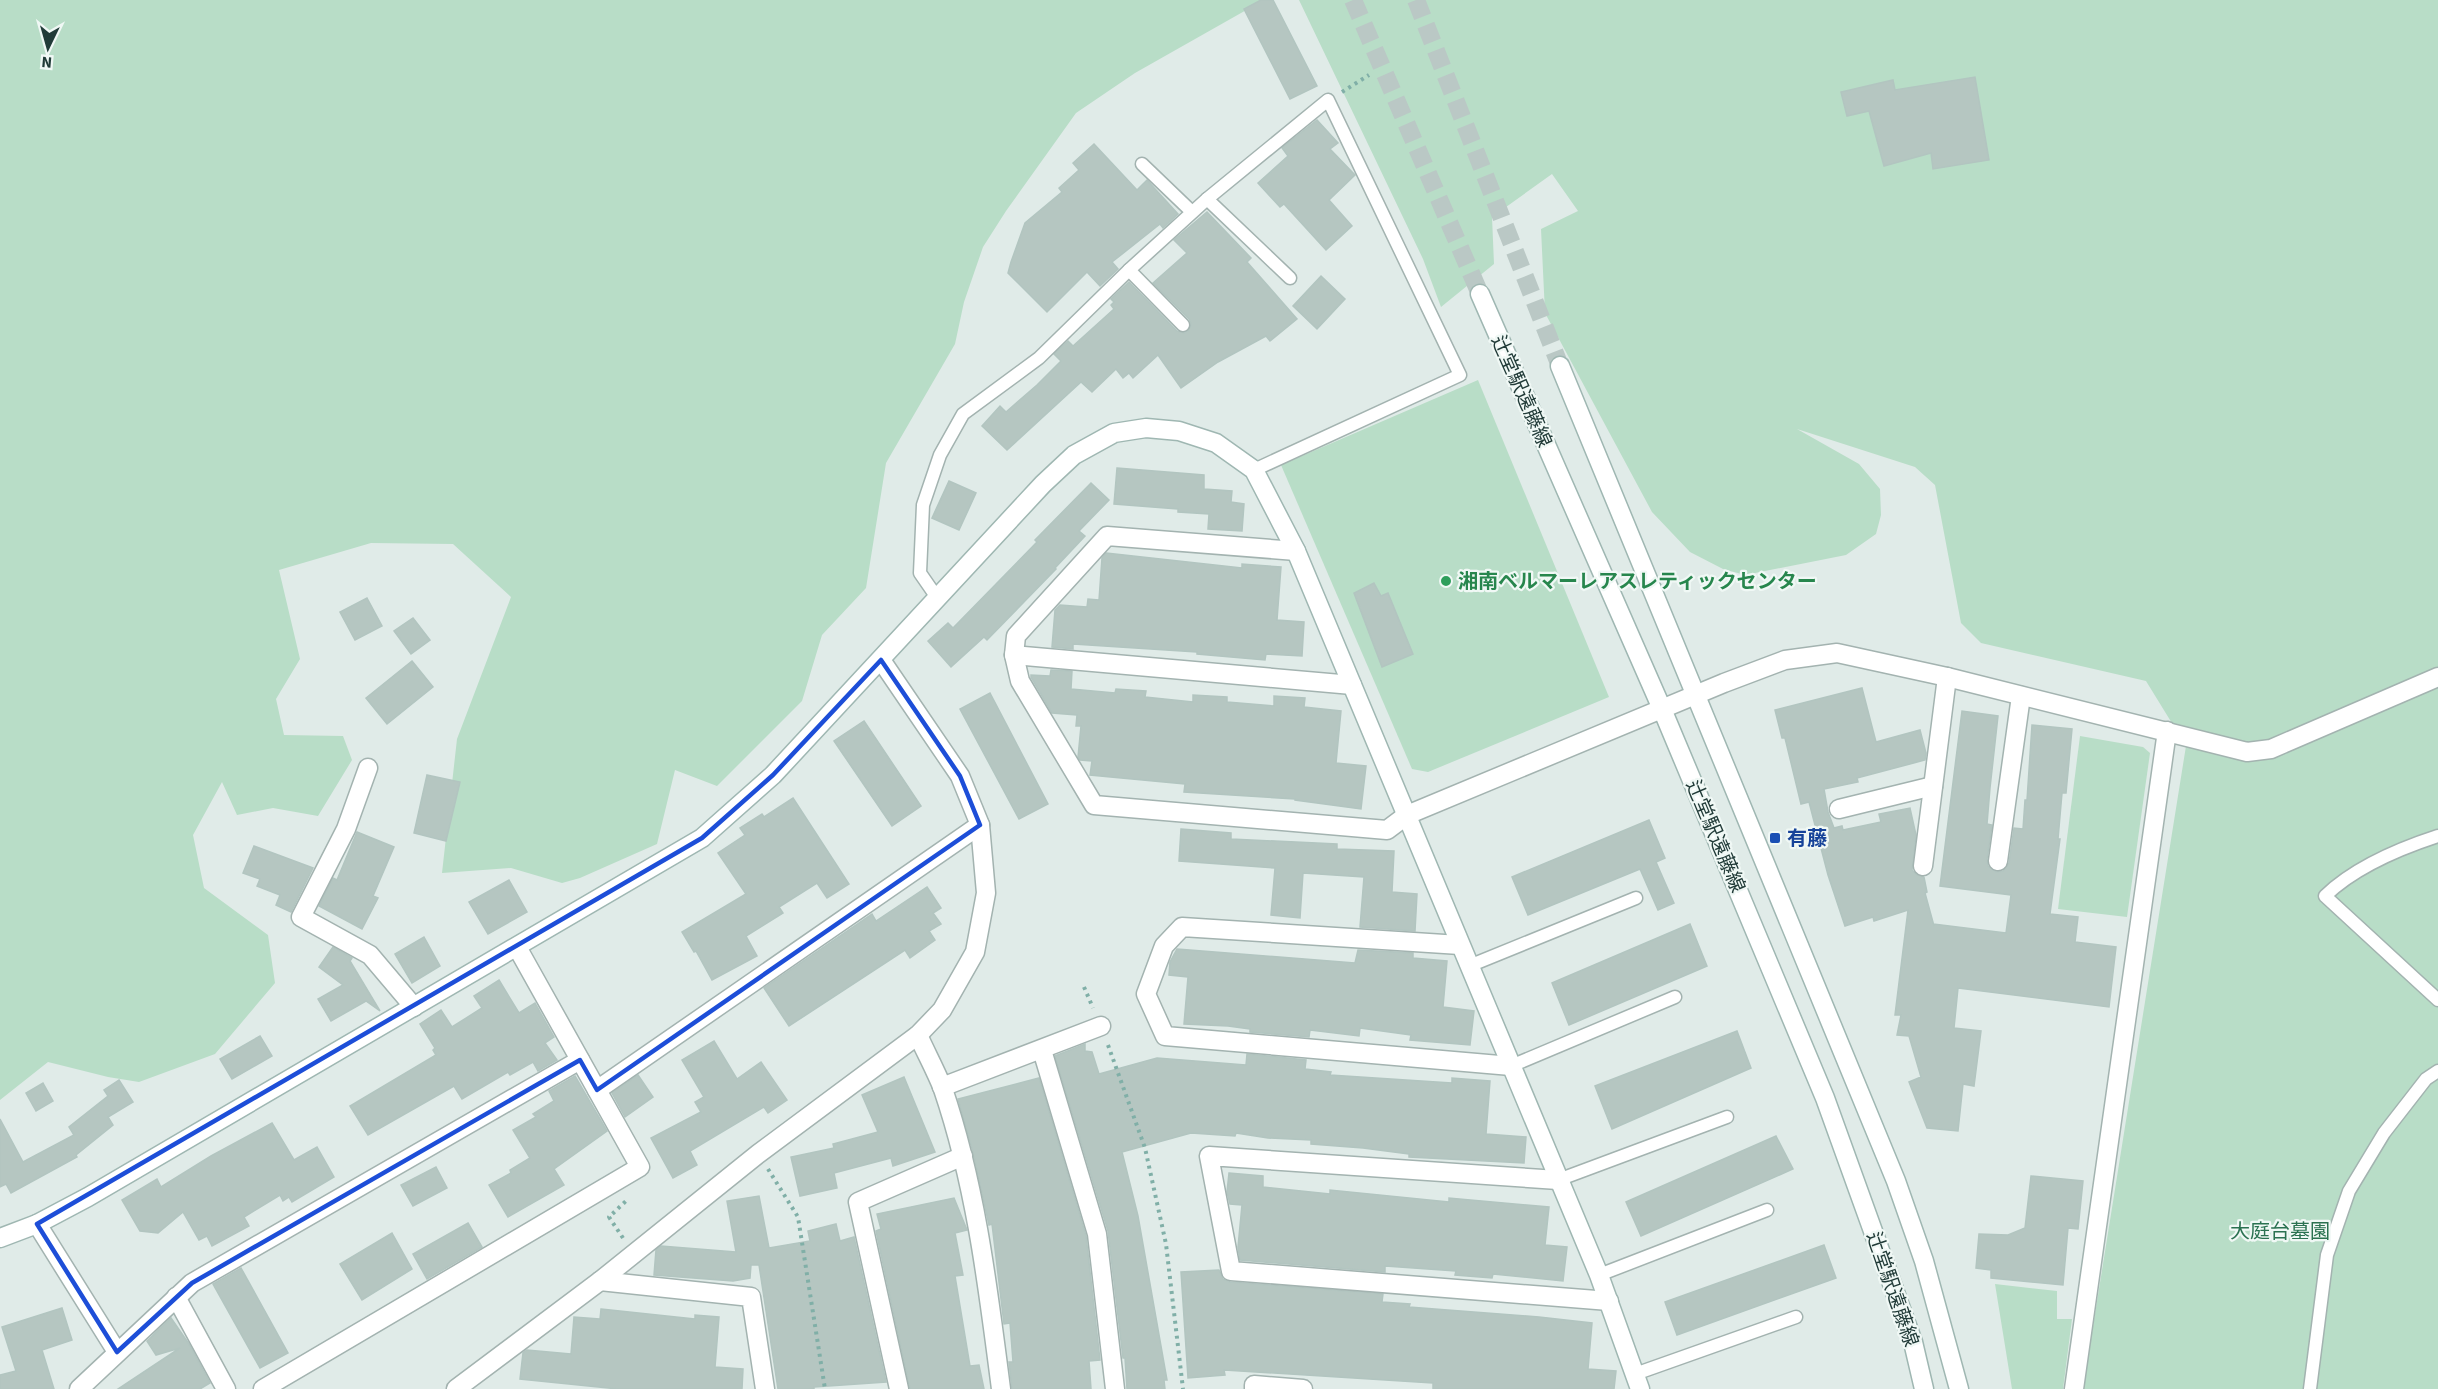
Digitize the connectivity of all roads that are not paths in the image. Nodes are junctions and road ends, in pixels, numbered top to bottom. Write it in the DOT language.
graph roads {
  1 [pos="1142,164"];
  2 [pos="1207,199"];
  3 [pos="1192,212"];
  4 [pos="1129,270"];
  5 [pos="1290,278"];
  6 [pos="1480,294"];
  7 [pos="1183,326"];
  8 [pos="1560,366"];
  9 [pos="1254,470"];
  10 [pos="1296,551"];
  11 [pos="938,598"];
  12 [pos="1014,655"];
  13 [pos="881,660"];
  14 [pos="1947,676"];
  15 [pos="2438,677"];
  16 [pos="1352,685"];
  17 [pos="1697,695"];
  18 [pos="2021,696"];
  19 [pos="1662,709"];
  20 [pos="2167,731"];
  21 [pos="368,768"];
  22 [pos="1933,786"];
  23 [pos="1839,809"];
  24 [pos="1407,815"];
  25 [pos="980,825"];
  26 [pos="2438,836"];
  27 [pos="1998,861"];
  28 [pos="1923,866"];
  29 [pos="1636,898"];
  30 [pos="1460,945"];
  31 [pos="517,947"];
  32 [pos="1469,966"];
  33 [pos="1675,997"];
  34 [pos="2438,1000"];
  35 [pos="414,1007"];
  36 [pos="1101,1026"];
  37 [pos="918,1035"];
  38 [pos="1042,1050"];
  39 [pos="580,1060"];
  40 [pos="1510,1066"];
  41 [pos="2438,1071"];
  42 [pos="942,1087"];
  43 [pos="597,1090"];
  44 [pos="1727,1117"];
  45 [pos="963,1156"];
  46 [pos="1558,1180"];
  47 [pos="1767,1210"];
  48 [pos="37,1224"];
  49 [pos="0,1238"];
  50 [pos="1599,1275"];
  51 [pos="600,1281"];
  52 [pos="176,1297"];
  53 [pos="1608,1301"];
  54 [pos="1796,1317"];
  55 [pos="117,1352"];
  56 [pos="1637,1382"];
  57 [pos="79,1389"];
  58 [pos="226,1389"];
  59 [pos="262,1389"];
  60 [pos="456,1389"];
  61 [pos="765,1389"];
  62 [pos="899,1389"];
  63 [pos="1001,1389"];
  64 [pos="1115,1389"];
  65 [pos="1254,1389"];
  66 [pos="1303,1389"];
  67 [pos="1924,1389"];
  68 [pos="1959,1389"];
  69 [pos="2074,1389"];
  70 [pos="2310,1389"];
  1 -- 3 [label="lane"];
  2 -- 3 [label="lane"];
  2 -- 5 [label="lane"];
  2 -- 9 [label="lane"];
  3 -- 4 [label="lane"];
  4 -- 7 [label="lane"];
  4 -- 11 [label="lane"];
  6 -- 19 [label="street, 辻堂駅遠藤線"];
  8 -- 17 [label="street, 辻堂駅遠藤線"];
  9 -- 10 [label="street"];
  9 -- 11 [label="street"];
  10 -- 12 [label="street"];
  10 -- 16 [label="street"];
  11 -- 13 [label="street"];
  12 -- 16 [label="street"];
  12 -- 24 [label="street"];
  13 -- 25 [label="street"];
  13 -- 31 [label="street"];
  14 -- 17 [label="street"];
  14 -- 18 [label="street"];
  14 -- 22 [label="street"];
  15 -- 20 [label="street"];
  16 -- 24 [label="street"];
  17 -- 19 [label="street"];
  17 -- 68 [label="street, 辻堂駅遠藤線"];
  18 -- 20 [label="street"];
  18 -- 27 [label="street"];
  19 -- 24 [label="street"];
  19 -- 67 [label="street, 辻堂駅遠藤線"];
  20 -- 69 [label="street"];
  21 -- 35 [label="street"];
  22 -- 23 [label="street"];
  22 -- 28 [label="street"];
  24 -- 30 [label="street"];
  25 -- 37 [label="street"];
  25 -- 43 [label="street"];
  26 -- 34 [label="lane"];
  29 -- 32 [label="lane"];
  30 -- 32 [label="street"];
  30 -- 40 [label="street"];
  31 -- 35 [label="street"];
  31 -- 39 [label="street"];
  32 -- 40 [label="street"];
  33 -- 40 [label="lane"];
  35 -- 48 [label="street"];
  36 -- 38 [label="street"];
  37 -- 42 [label="street"];
  37 -- 51 [label="street"];
  38 -- 42 [label="street"];
  38 -- 64 [label="street"];
  39 -- 43 [label="street"];
  39 -- 52 [label="street"];
  40 -- 46 [label="street"];
  41 -- 70 [label="lane"];
  42 -- 45 [label="street"];
  43 -- 59 [label="street"];
  44 -- 46 [label="lane"];
  45 -- 62 [label="street"];
  45 -- 63 [label="street"];
  46 -- 50 [label="street"];
  46 -- 53 [label="street"];
  47 -- 50 [label="lane"];
  48 -- 49 [label="street"];
  48 -- 55 [label="street"];
  50 -- 53 [label="street"];
  51 -- 60 [label="street"];
  51 -- 61 [label="street"];
  52 -- 55 [label="street"];
  52 -- 58 [label="street"];
  53 -- 56 [label="street"];
  54 -- 56 [label="lane"];
  55 -- 57 [label="street"];
  65 -- 66 [label="street"];
}
